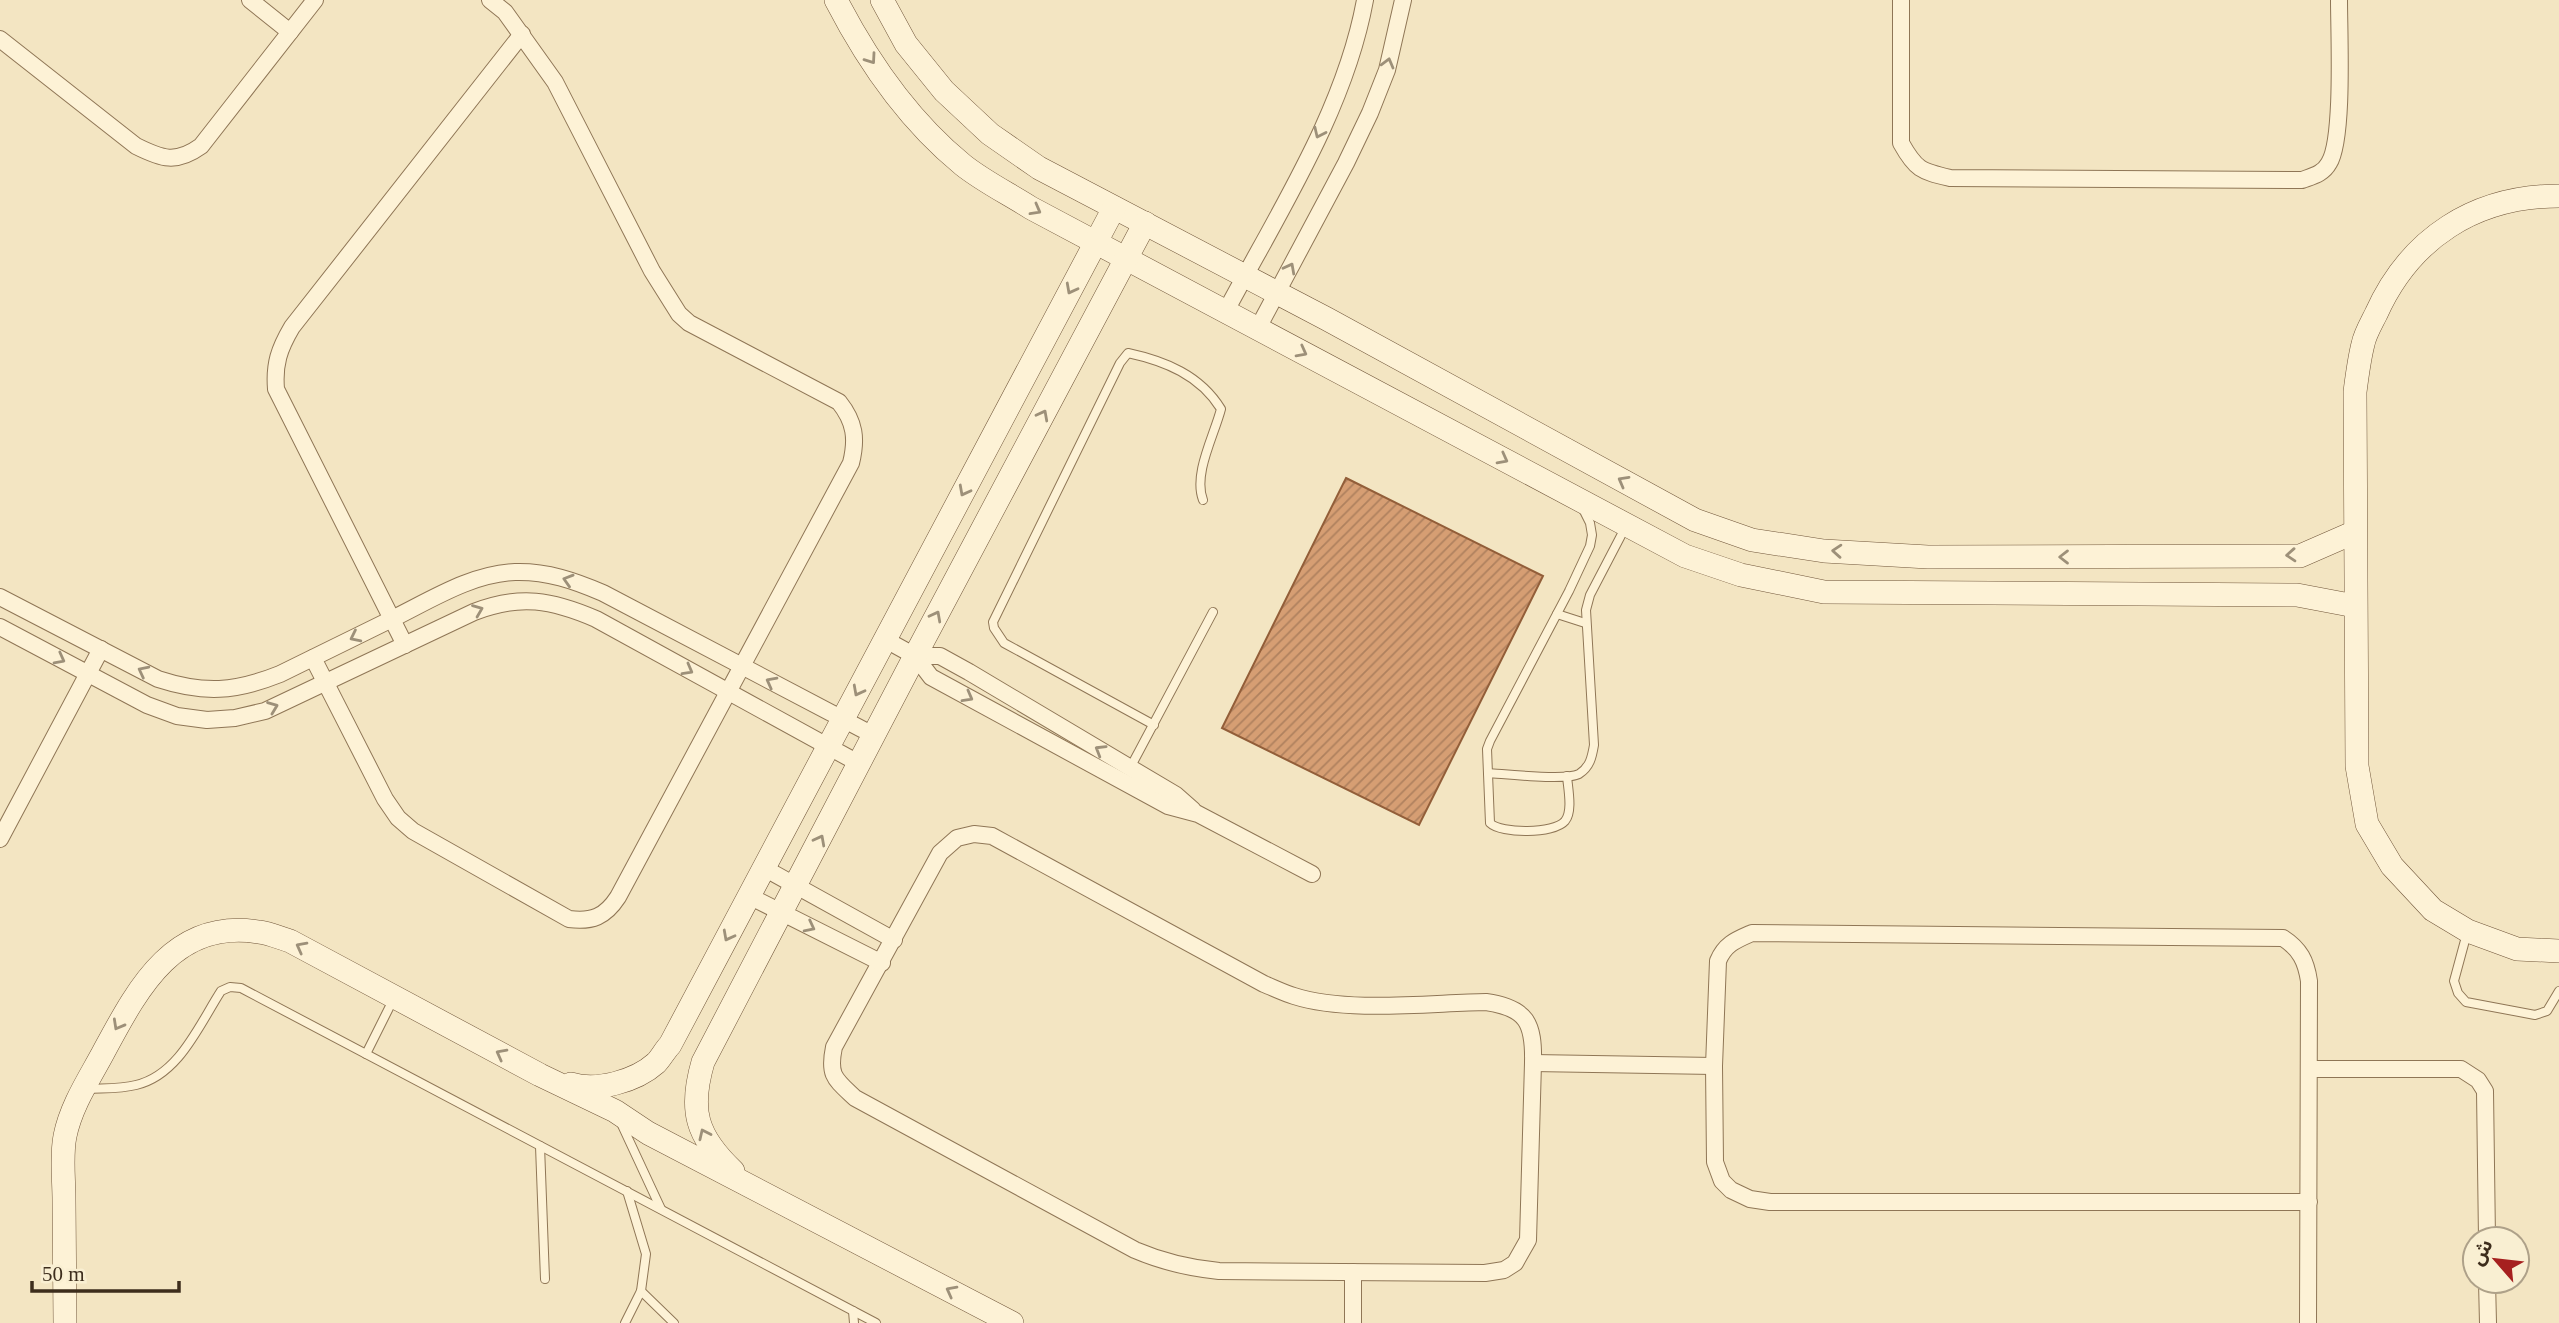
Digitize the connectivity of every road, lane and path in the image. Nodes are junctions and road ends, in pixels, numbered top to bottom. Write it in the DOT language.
graph roads {
  1 [pos="250,0"];
  2 [pos="315,0"];
  3 [pos="490,0"];
  4 [pos="836,0"];
  5 [pos="882,0"];
  6 [pos="1365,0"];
  7 [pos="1403,0"];
  8 [pos="1901,0"];
  9 [pos="2339,0"];
  10 [pos="290,32"];
  11 [pos="522,34"];
  12 [pos="0,39"];
  13 [pos="2559,196"];
  14 [pos="1114,208"];
  15 [pos="1145,223"];
  16 [pos="1096,242"];
  17 [pos="1127,258"];
  18 [pos="1244,275"];
  19 [pos="1277,292"];
  20 [pos="1226,311"];
  21 [pos="1258,328"];
  22 [pos="1577,498"];
  23 [pos="1203,500"];
  24 [pos="1627,525"];
  25 [pos="2355,532"];
  26 [pos="0,597"];
  27 [pos="2355,606"];
  28 [pos="1213,612"];
  29 [pos="1557,614"];
  30 [pos="392,619"];
  31 [pos="1585,623"];
  32 [pos="0,627"];
  33 [pos="886,640"];
  34 [pos="405,645"];
  35 [pos="101,649"];
  36 [pos="915,656"];
  37 [pos="313,658"];
  38 [pos="742,666"];
  39 [pos="88,674"];
  40 [pos="326,683"];
  41 [pos="729,692"];
  42 [pos="843,719"];
  43 [pos="1154,725"];
  44 [pos="875,736"];
  45 [pos="828,746"];
  46 [pos="860,764"];
  47 [pos="1488,774"];
  48 [pos="1127,775"];
  49 [pos="1567,776"];
  50 [pos="0,839"];
  51 [pos="764,868"];
  52 [pos="1312,874"];
  53 [pos="796,886"];
  54 [pos="749,896"];
  55 [pos="782,912"];
  56 [pos="2468,931"];
  57 [pos="894,940"];
  58 [pos="2559,951"];
  59 [pos="882,963"];
  60 [pos="2559,991"];
  61 [pos="394,997"];
  62 [pos="366,1054"];
  63 [pos="1533,1063"];
  64 [pos="1714,1066"];
  65 [pos="2309,1069"];
  66 [pos="540,1075"];
  67 [pos="84,1089"];
  68 [pos="615,1111"];
  69 [pos="540,1146"];
  70 [pos="747,1185"];
  71 [pos="627,1191"];
  72 [pos="2309,1202"];
  73 [pos="661,1209"];
  74 [pos="2487,1225"];
  75 [pos="1353,1272"];
  76 [pos="545,1279"];
  77 [pos="641,1291"];
  78 [pos="2487,1295"];
  79 [pos="853,1311"];
  80 [pos="65,1323"];
  81 [pos="625,1323"];
  82 [pos="674,1323"];
  83 [pos="853,1323"];
  84 [pos="876,1323"];
  85 [pos="1012,1323"];
  86 [pos="1353,1323"];
  87 [pos="2308,1323"];
  88 [pos="2488,1323"];
  1 -- 10 [label="street"];
  2 -- 10 [label="street"];
  3 -- 11 [label="street"];
  4 -- 16 [label="street, one-way"];
  5 -- 14 [label="street"];
  6 -- 18 [label="street, one-way"];
  19 -- 7 [label="street, one-way"];
  8 -- 9 [label="street"];
  10 -- 12 [label="street"];
  11 -- 30 [label="street"];
  11 -- 38 [label="street"];
  13 -- 25 [label="street"];
  14 -- 15 [label="street"];
  14 -- 16 [label="street"];
  15 -- 17 [label="street"];
  15 -- 18 [label="street"];
  16 -- 17 [label="street"];
  16 -- 33 [label="street, one-way"];
  17 -- 20 [label="street"];
  36 -- 17 [label="street, one-way"];
  18 -- 19 [label="street"];
  18 -- 20 [label="street"];
  19 -- 21 [label="street"];
  25 -- 19 [label="street, one-way"];
  20 -- 21 [label="street"];
  21 -- 22 [label="street, one-way"];
  22 -- 24 [label="street"];
  22 -- 29 [label="lane"];
  23 -- 43 [label="lane"];
  24 -- 27 [label="street"];
  24 -- 31 [label="lane"];
  25 -- 27 [label="street"];
  26 -- 35 [label="street"];
  27 -- 56 [label="street"];
  28 -- 43 [label="lane"];
  29 -- 31 [label="lane"];
  29 -- 47 [label="lane"];
  30 -- 34 [label="street"];
  30 -- 37 [label="street, one-way"];
  38 -- 30 [label="street, one-way"];
  31 -- 49 [label="lane"];
  32 -- 39 [label="street, one-way"];
  33 -- 36 [label="street"];
  33 -- 42 [label="street, one-way"];
  34 -- 40 [label="street"];
  34 -- 41 [label="street, one-way"];
  37 -- 35 [label="street, one-way"];
  35 -- 39 [label="street"];
  36 -- 44 [label="street"];
  36 -- 48 [label="street, one-way"];
  48 -- 36 [label="street, one-way"];
  37 -- 40 [label="street"];
  38 -- 41 [label="street"];
  42 -- 38 [label="street, one-way"];
  39 -- 40 [label="street, one-way"];
  39 -- 50 [label="street"];
  40 -- 41 [label="street"];
  41 -- 45 [label="street"];
  42 -- 44 [label="street"];
  42 -- 45 [label="street"];
  43 -- 48 [label="lane"];
  44 -- 46 [label="street"];
  45 -- 46 [label="street"];
  45 -- 51 [label="street"];
  53 -- 46 [label="street, one-way"];
  47 -- 49 [label="lane"];
  47 -- 49 [label="lane"];
  48 -- 52 [label="street"];
  51 -- 53 [label="street"];
  51 -- 54 [label="street"];
  53 -- 55 [label="street"];
  53 -- 57 [label="street"];
  54 -- 55 [label="street"];
  54 -- 66 [label="street, one-way"];
  55 -- 59 [label="street, one-way"];
  70 -- 55 [label="street, one-way"];
  56 -- 58 [label="street"];
  56 -- 60 [label="lane"];
  57 -- 59 [label="street"];
  57 -- 63 [label="street"];
  59 -- 75 [label="street"];
  61 -- 62 [label="lane"];
  66 -- 61 [label="street, one-way"];
  61 -- 67 [label="street, one-way"];
  62 -- 67 [label="lane"];
  62 -- 69 [label="lane"];
  63 -- 64 [label="street"];
  63 -- 75 [label="street"];
  64 -- 65 [label="street"];
  64 -- 72 [label="street"];
  65 -- 72 [label="street"];
  65 -- 74 [label="street"];
  66 -- 68 [label="street"];
  67 -- 80 [label="street"];
  68 -- 70 [label="street"];
  68 -- 73 [label="lane"];
  69 -- 71 [label="lane"];
  69 -- 76 [label="lane"];
  85 -- 70 [label="street, one-way"];
  71 -- 73 [label="lane"];
  71 -- 77 [label="lane"];
  72 -- 87 [label="street"];
  73 -- 79 [label="lane"];
  75 -- 86 [label="street"];
  77 -- 81 [label="lane"];
  77 -- 82 [label="lane"];
  78 -- 88 [label="street"];
  79 -- 83 [label="lane"];
  79 -- 84 [label="lane"];
}
